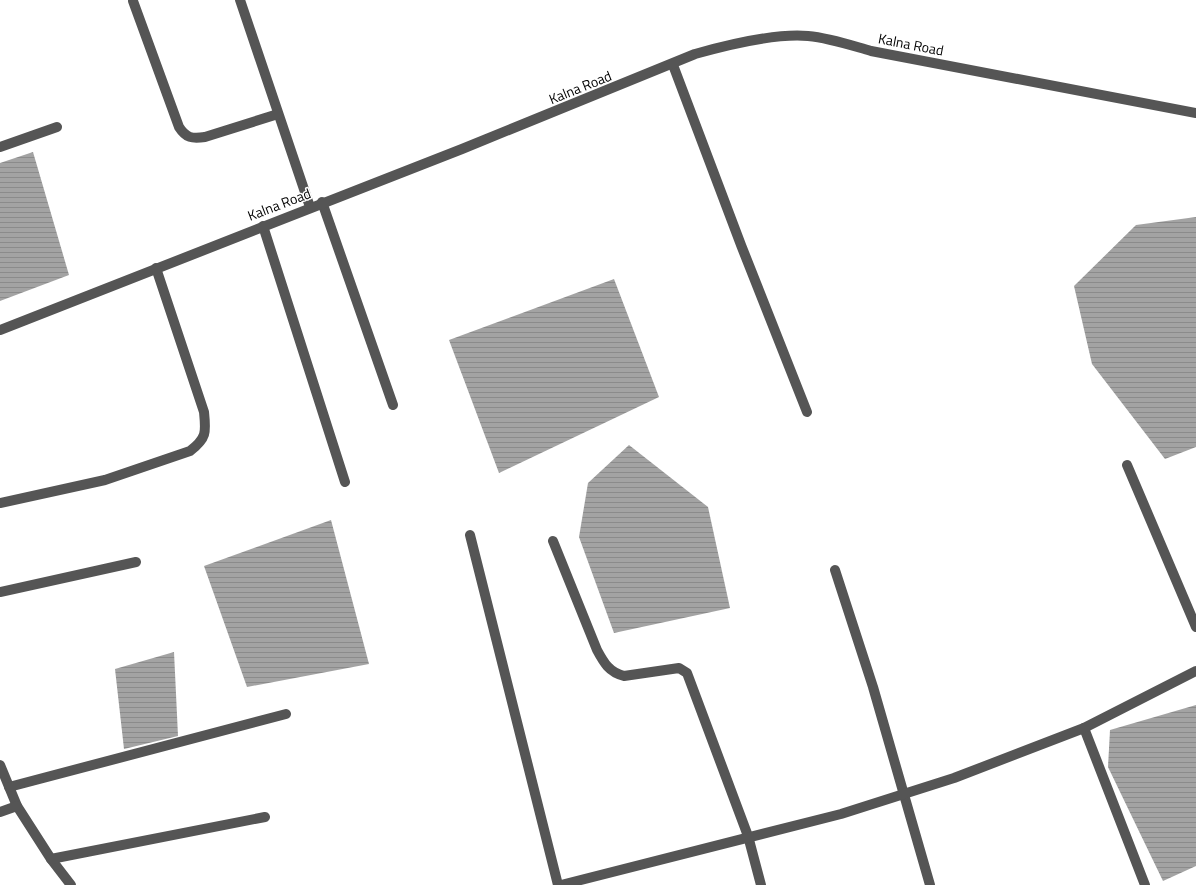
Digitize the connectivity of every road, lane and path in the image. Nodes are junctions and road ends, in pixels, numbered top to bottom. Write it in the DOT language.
graph roads {
  1 [pos="240,0"];
  2 [pos="133,1"];
  3 [pos="673,65"];
  4 [pos="1196,113"];
  5 [pos="278,114"];
  6 [pos="57,127"];
  7 [pos="0,147"];
  8 [pos="322,202"];
  9 [pos="310,207"];
  10 [pos="262,226"];
  11 [pos="156,268"];
  12 [pos="0,330"];
  13 [pos="393,406"];
  14 [pos="807,412"];
  15 [pos="1127,465"];
  16 [pos="345,482"];
  17 [pos="0,503"];
  18 [pos="470,535"];
  19 [pos="553,541"];
  20 [pos="136,562"];
  21 [pos="835,570"];
  22 [pos="0,592"];
  23 [pos="1196,627"];
  24 [pos="1196,671"];
  25 [pos="286,714"];
  26 [pos="1084,728"];
  27 [pos="0,766"];
  28 [pos="9,787"];
  29 [pos="904,794"];
  30 [pos="17,806"];
  31 [pos="0,812"];
  32 [pos="265,817"];
  33 [pos="748,836"];
  34 [pos="51,859"];
  35 [pos="71,885"];
  36 [pos="559,885"];
  37 [pos="761,885"];
  38 [pos="930,885"];
  39 [pos="1145,885"];
  1 -- 5 [label="street"];
  2 -- 5 [label="street"];
  3 -- 4 [label="street, Kalna Road"];
  3 -- 8 [label="street, Kalna Road"];
  3 -- 14 [label="street"];
  5 -- 9 [label="street"];
  6 -- 7 [label="street"];
  8 -- 9 [label="street, Kalna Road"];
  8 -- 13 [label="street"];
  9 -- 10 [label="street, Kalna Road"];
  10 -- 11 [label="street, Kalna Road"];
  10 -- 16 [label="street"];
  11 -- 12 [label="street, Kalna Road"];
  11 -- 17 [label="street"];
  15 -- 23 [label="street"];
  18 -- 36 [label="street"];
  19 -- 33 [label="street"];
  20 -- 22 [label="street"];
  21 -- 29 [label="street"];
  24 -- 26 [label="street"];
  25 -- 28 [label="street"];
  26 -- 29 [label="street"];
  26 -- 39 [label="street"];
  27 -- 28 [label="street"];
  28 -- 30 [label="street"];
  29 -- 33 [label="street"];
  29 -- 38 [label="street"];
  30 -- 31 [label="street"];
  30 -- 34 [label="street"];
  32 -- 34 [label="street"];
  33 -- 36 [label="street"];
  33 -- 37 [label="street"];
  34 -- 35 [label="street"];
}
